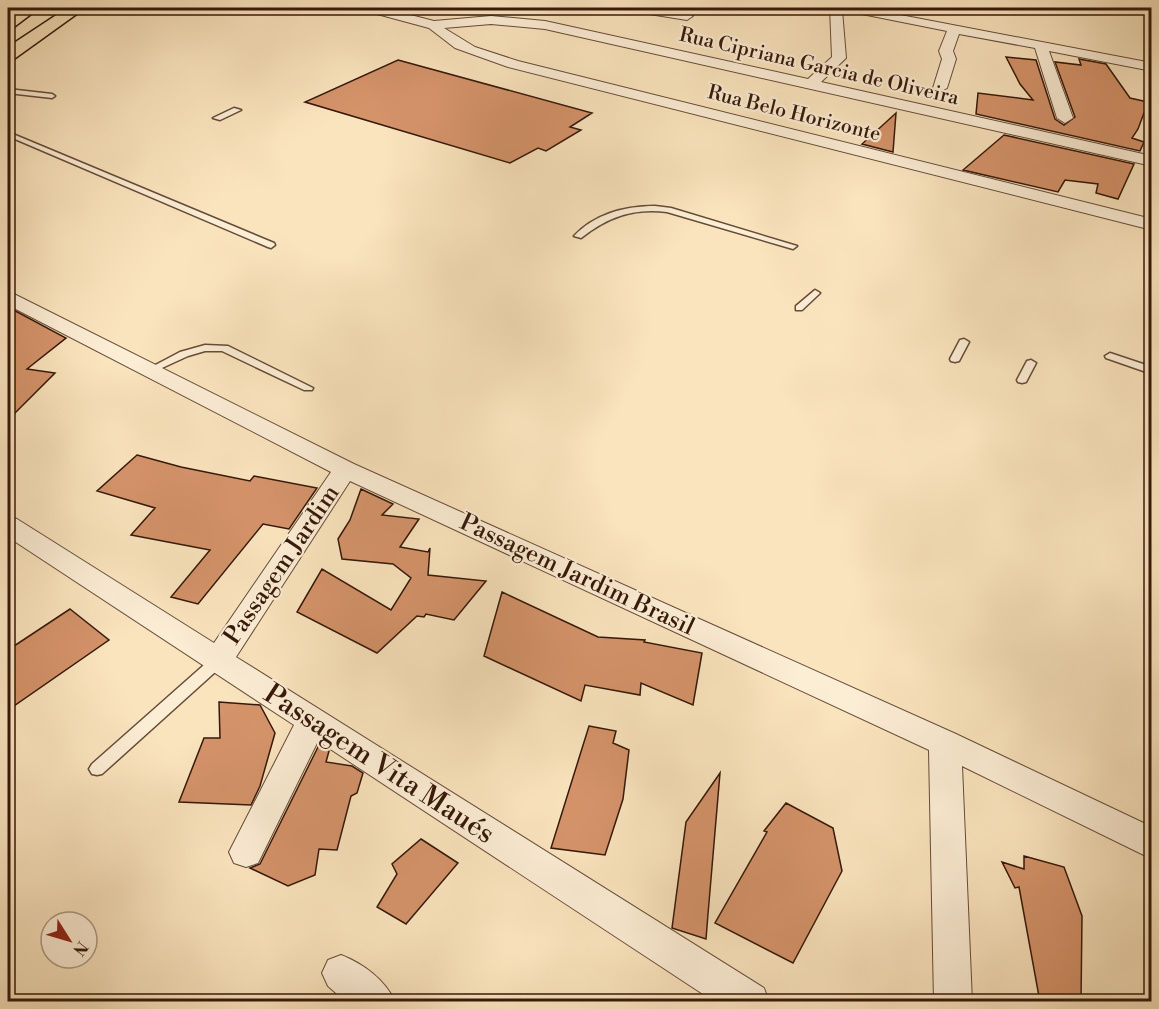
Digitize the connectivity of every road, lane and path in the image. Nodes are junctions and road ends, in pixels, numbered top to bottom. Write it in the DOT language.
graph roads {
  1 [pos="31,8"];
  2 [pos="77,8"];
  3 [pos="370,8"];
  4 [pos="405,8"];
  5 [pos="495,8"];
  6 [pos="637,8"];
  7 [pos="836,8"];
  8 [pos="847,8"];
  9 [pos="949,8"];
  10 [pos="971,8"];
  11 [pos="390,13"];
  12 [pos="687,16"];
  13 [pos="469,21"];
  14 [pos="8,23"];
  15 [pos="434,25"];
  16 [pos="954,28"];
  17 [pos="1040,44"];
  18 [pos="8,55"];
  19 [pos="1152,67"];
  20 [pos="810,85"];
  21 [pos="940,88"];
  22 [pos="8,91"];
  23 [pos="52,96"];
  24 [pos="237,110"];
  25 [pos="217,118"];
  26 [pos="1065,118"];
  27 [pos="8,134"];
  28 [pos="1152,161"];
  29 [pos="1152,225"];
  30 [pos="578,236"];
  31 [pos="271,245"];
  32 [pos="793,246"];
  33 [pos="815,293"];
  34 [pos="8,297"];
  35 [pos="799,308"];
  36 [pos="964,342"];
  37 [pos="1110,356"];
  38 [pos="955,359"];
  39 [pos="1031,363"];
  40 [pos="151,370"];
  41 [pos="1152,371"];
  42 [pos="1022,380"];
  43 [pos="308,388"];
  44 [pos="345,469"];
  45 [pos="8,525"];
  46 [pos="218,660"];
  47 [pos="312,721"];
  48 [pos="945,743"];
  49 [pos="97,769"];
  50 [pos="1152,844"];
  51 [pos="246,852"];
  52 [pos="340,973"];
  53 [pos="376,1002"];
  54 [pos="750,1002"];
  55 [pos="953,1002"];
  1 -- 14 [label="highway"];
  2 -- 18 [label="highway"];
  3 -- 11 [label="street, Rua Cipriana Garcia de Oliveira"];
  4 -- 11 [label="lane"];
  5 -- 13 [label="street"];
  6 -- 12 [label="street"];
  7 -- 20 [label="street"];
  8 -- 16 [label="street"];
  9 -- 10 [label="street"];
  11 -- 15 [label="street, Rua Cipriana Garcia de Oliveira"];
  13 -- 15 [label="street, Rua Cipriana Garcia de Oliveira"];
  13 -- 20 [label="street, Rua Cipriana Garcia de Oliveira"];
  15 -- 29 [label="street, Rua Belo Horizonte"];
  16 -- 17 [label="street"];
  16 -- 21 [label="street"];
  17 -- 19 [label="street"];
  17 -- 26 [label="street"];
  20 -- 28 [label="street, Rua Cipriana Garcia de Oliveira"];
  22 -- 23 [label="lane"];
  24 -- 25 [label="lane"];
  27 -- 31 [label="lane"];
  30 -- 32 [label="lane"];
  33 -- 35 [label="lane"];
  34 -- 40 [label="street, Passagem Jardim Brasil"];
  36 -- 38 [label="lane"];
  37 -- 41 [label="lane"];
  39 -- 42 [label="lane"];
  40 -- 43 [label="lane"];
  40 -- 44 [label="street, Passagem Jardim Brasil"];
  44 -- 46 [label="street, Passagem Jardim"];
  44 -- 48 [label="street, Passagem Jardim Brasil"];
  45 -- 46 [label="street, Passagem Vita Maués"];
  46 -- 47 [label="street, Passagem Vita Maués"];
  46 -- 49 [label="lane"];
  47 -- 51 [label="street"];
  47 -- 54 [label="street, Passagem Vita Maués"];
  48 -- 50 [label="street, Passagem Jardim Brasil"];
  48 -- 55 [label="street"];
  52 -- 53 [label="street"];
}
